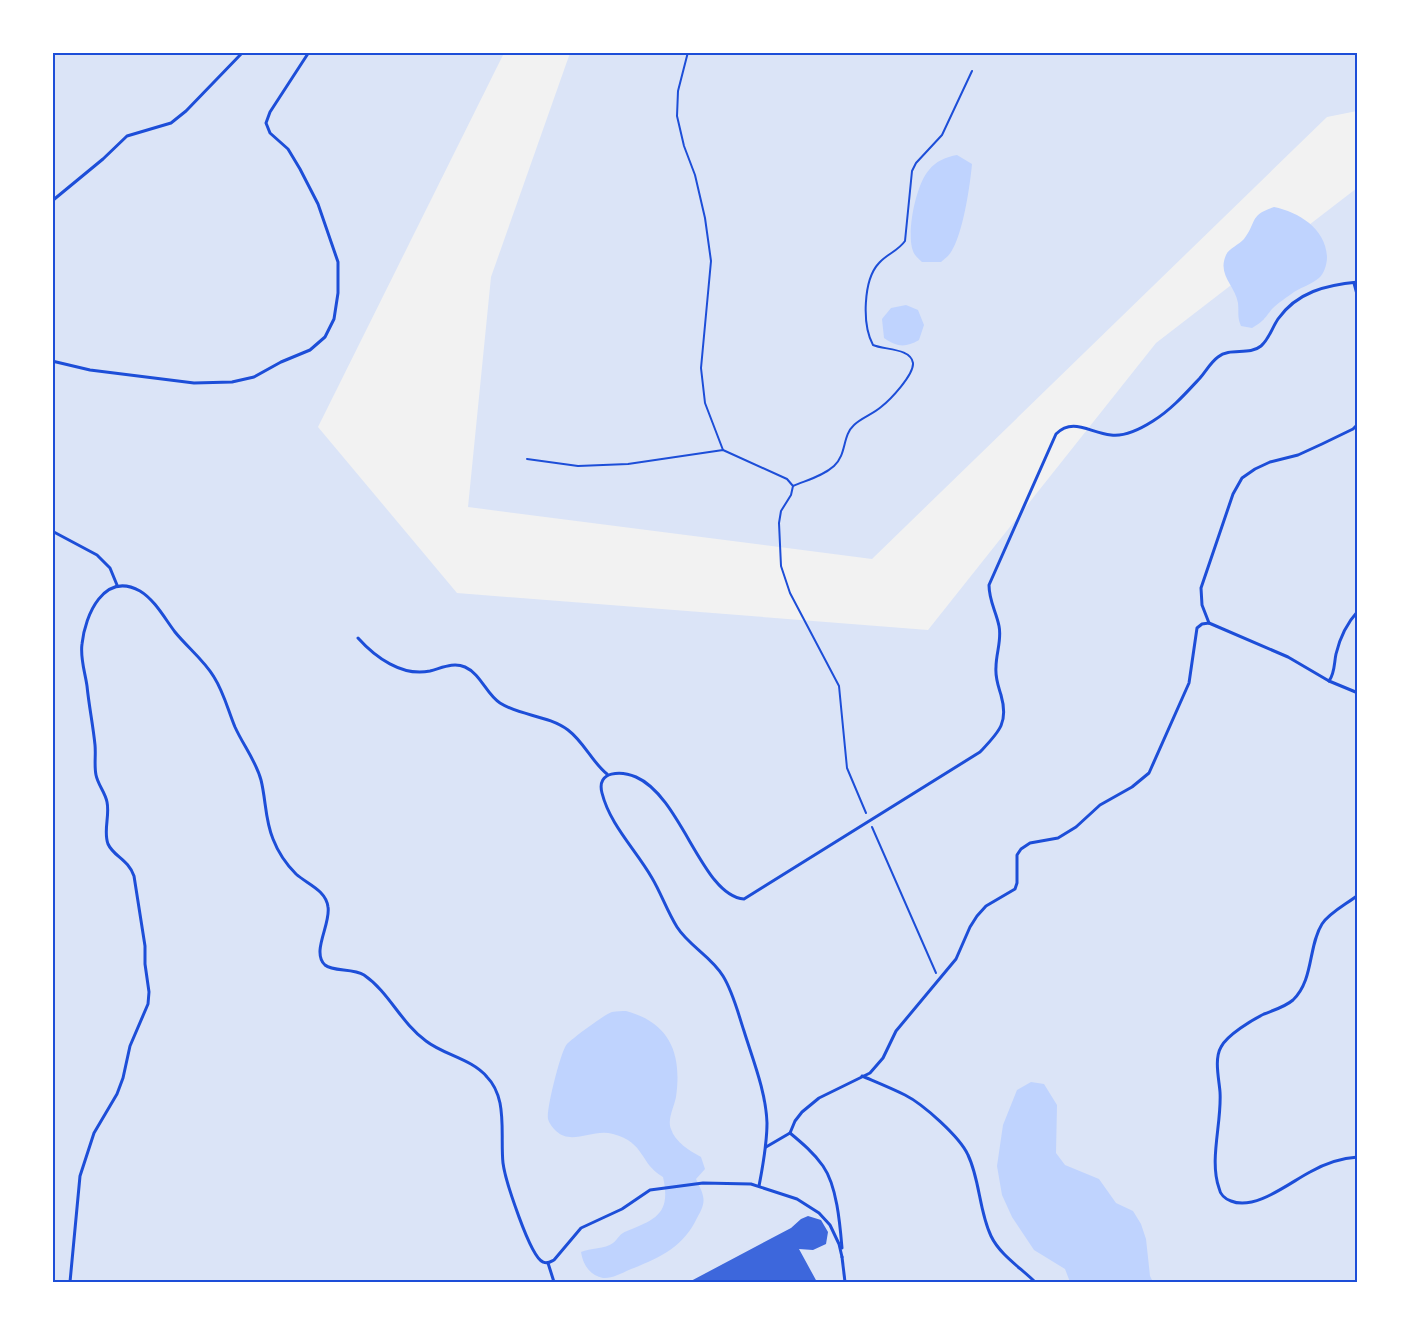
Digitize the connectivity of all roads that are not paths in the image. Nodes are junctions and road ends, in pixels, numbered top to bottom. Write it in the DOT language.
graph roads {
  1 [pos="243,52"];
  2 [pos="309,52"];
  3 [pos="52,201"];
  4 [pos="1356,282"];
  5 [pos="1358,298"];
  6 [pos="52,361"];
  7 [pos="1358,424"];
  8 [pos="52,531"];
  9 [pos="117,585"];
  10 [pos="1358,611"];
  11 [pos="1209,623"];
  12 [pos="358,638"];
  13 [pos="1329,681"];
  14 [pos="1358,693"];
  15 [pos="608,774"];
  16 [pos="1358,895"];
  17 [pos="862,1076"];
  18 [pos="790,1133"];
  19 [pos="766,1148"];
  20 [pos="1358,1157"];
  21 [pos="758,1186"];
  22 [pos="842,1257"];
  23 [pos="548,1263"];
  24 [pos="70,1282"];
  25 [pos="555,1282"];
  26 [pos="845,1282"];
  27 [pos="1035,1282"];
  1 -- 3 [label="lane"];
  2 -- 6 [label="lane"];
  4 -- 5 [label="lane"];
  4 -- 15 [label="lane"];
  7 -- 11 [label="lane"];
  8 -- 9 [label="lane"];
  9 -- 23 [label="lane"];
  9 -- 24 [label="lane"];
  10 -- 13 [label="lane"];
  11 -- 13 [label="lane"];
  11 -- 17 [label="lane"];
  12 -- 15 [label="lane"];
  13 -- 14 [label="lane"];
  15 -- 19 [label="lane"];
  16 -- 20 [label="lane"];
  17 -- 18 [label="lane"];
  17 -- 27 [label="lane"];
  18 -- 19 [label="lane"];
  18 -- 22 [label="lane"];
  19 -- 21 [label="lane"];
  21 -- 22 [label="lane"];
  21 -- 23 [label="lane"];
  22 -- 26 [label="lane"];
  23 -- 25 [label="lane"];
}
